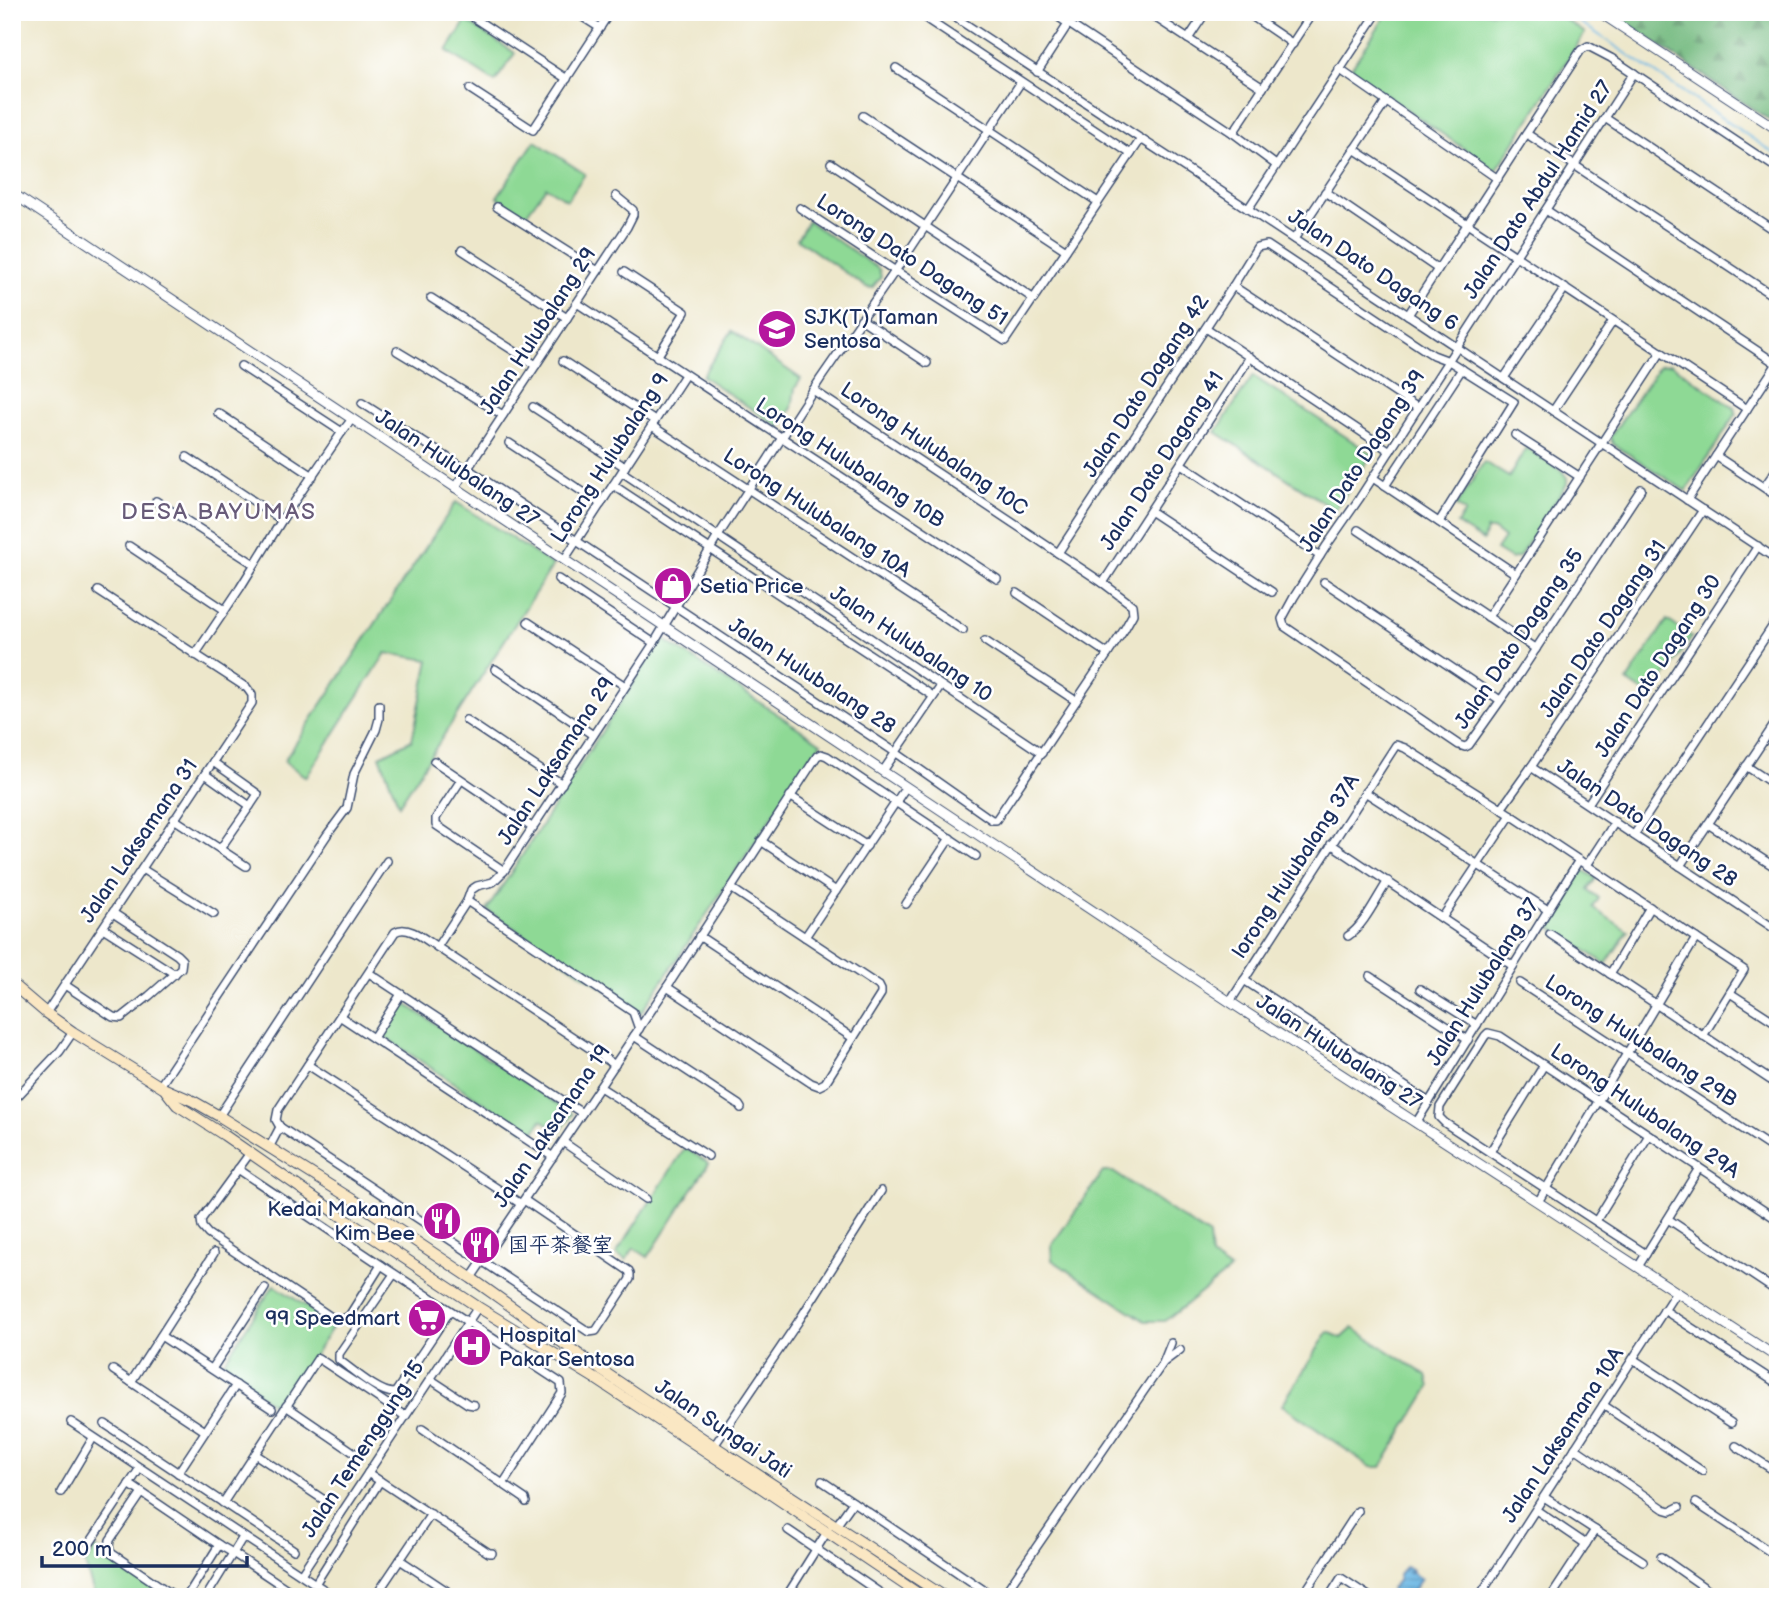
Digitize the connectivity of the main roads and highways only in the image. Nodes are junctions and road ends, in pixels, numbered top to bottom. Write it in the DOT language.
graph roads {
  1 [pos="12,984"];
  2 [pos="162,1087"];
  3 [pos="358,1203"];
  4 [pos="345,1219"];
  5 [pos="469,1277"];
  6 [pos="456,1292"];
  7 [pos="832,1529"];
  8 [pos="923,1597"];
  9 [pos="945,1597"];
  1 -- 2 [label="main road, Jalan Sungai Jati"];
  2 -- 3 [label="main road, Jalan Sungai Jati"];
  2 -- 4 [label="main road, Jalan Sungai Jati"];
  3 -- 4 [label="main road"];
  3 -- 5 [label="main road, Jalan Sungai Jati"];
  4 -- 6 [label="main road, Jalan Sungai Jati"];
  5 -- 6 [label="main road"];
  5 -- 7 [label="main road, Jalan Sungai Jati"];
  6 -- 7 [label="main road, Jalan Sungai Jati"];
  7 -- 8 [label="main road, Jalan Sungai Jati"];
  7 -- 9 [label="main road, Jalan Sungai Jati"];
}
